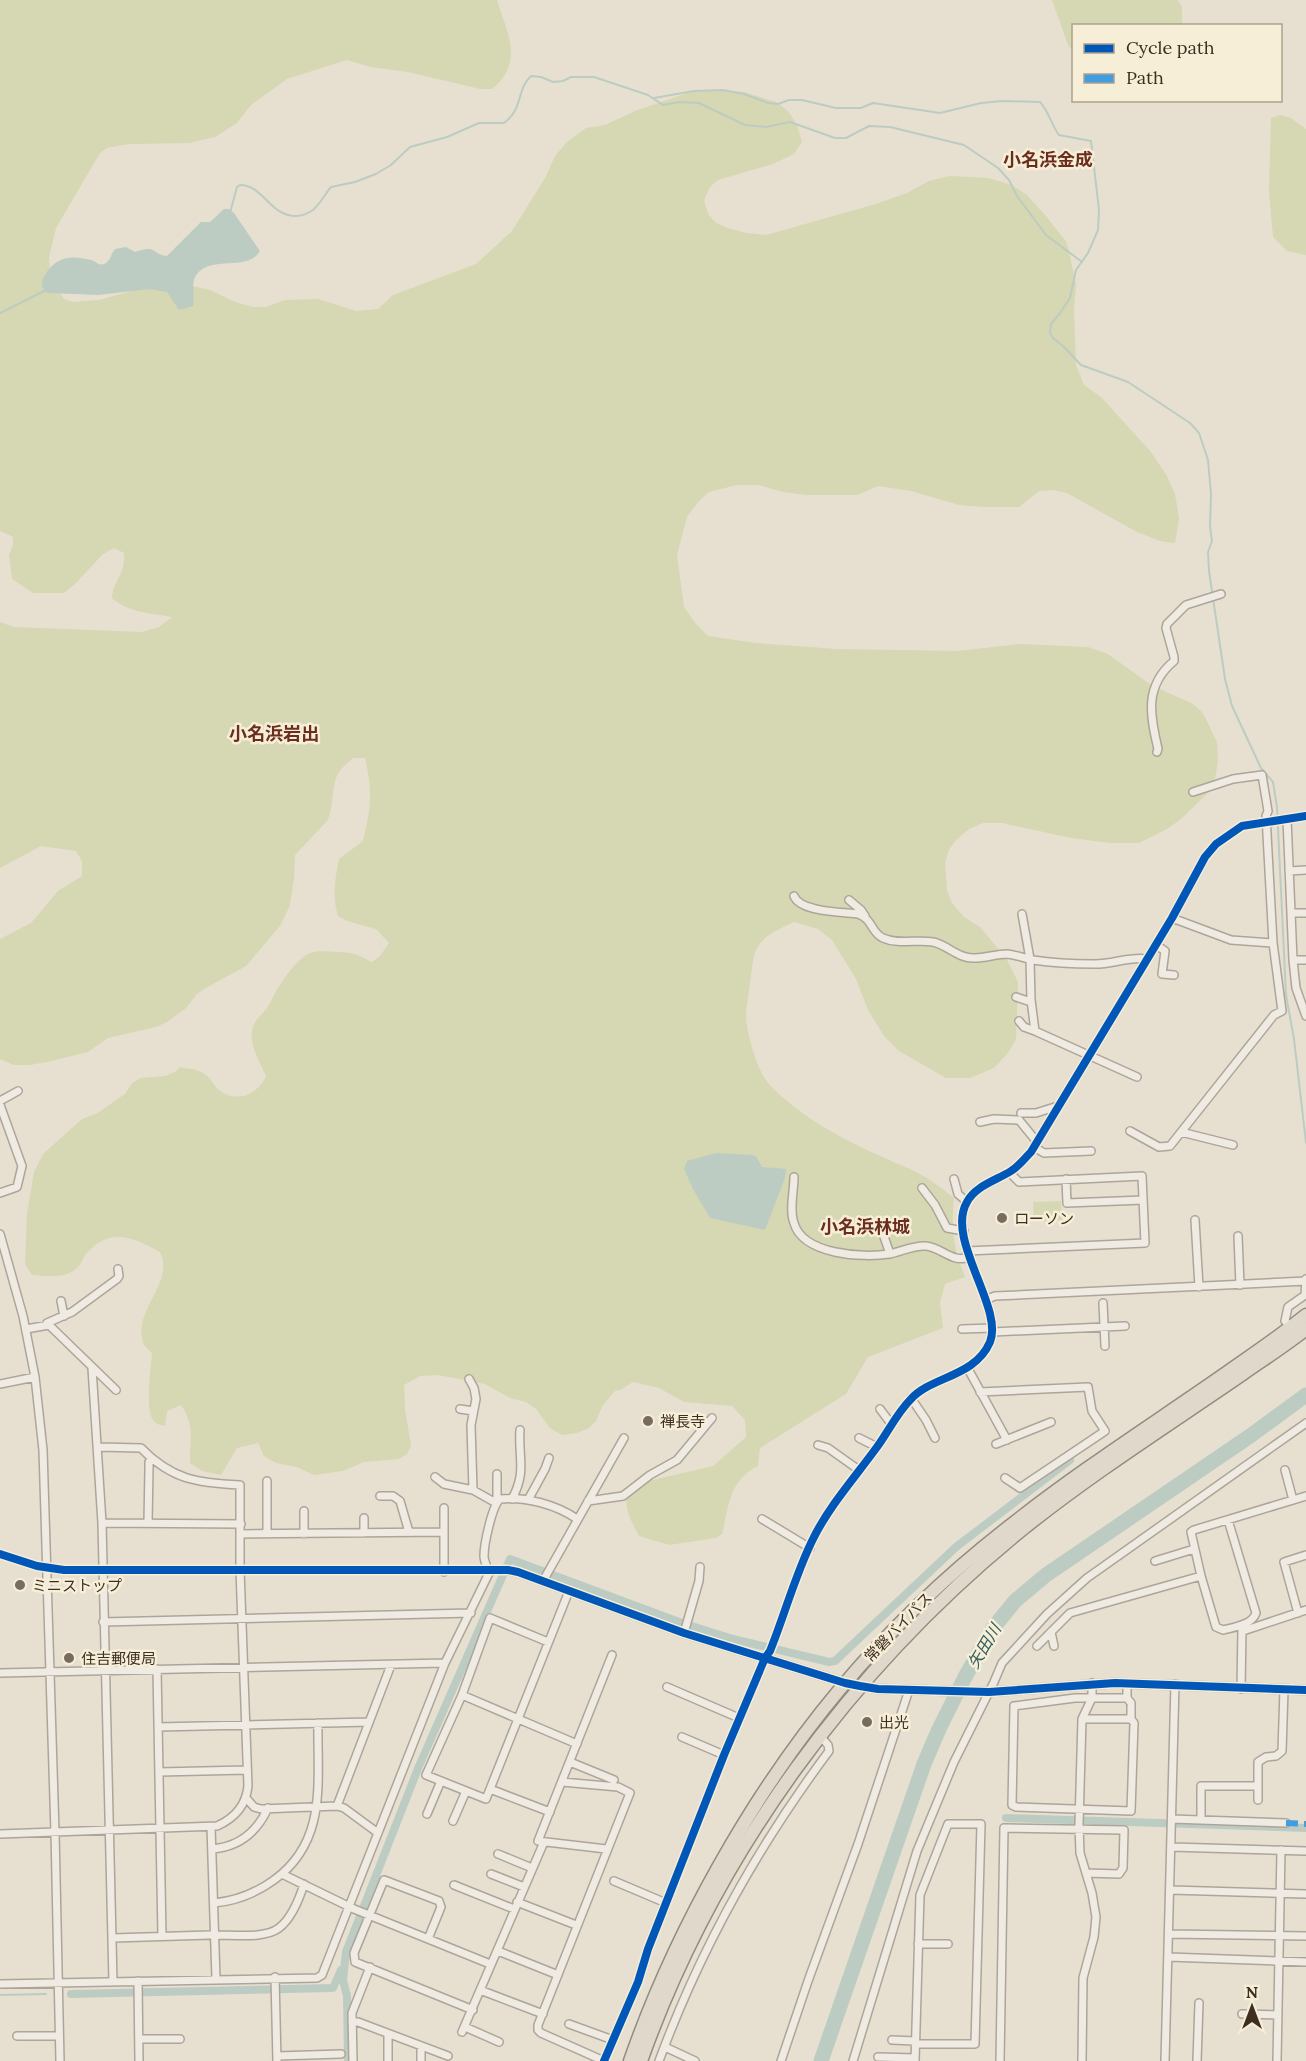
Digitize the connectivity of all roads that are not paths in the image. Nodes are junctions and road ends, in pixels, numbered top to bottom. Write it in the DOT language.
graph roads {
  1 [pos="1221,594"];
  2 [pos="1157,753"];
  3 [pos="1266,768"];
  4 [pos="1262,776"];
  5 [pos="1193,792"];
  6 [pos="1306,816"];
  7 [pos="1287,819"];
  8 [pos="1268,822"];
  9 [pos="1306,870"];
  10 [pos="1289,871"];
  11 [pos="794,897"];
  12 [pos="849,900"];
  13 [pos="1291,913"];
  14 [pos="1306,913"];
  15 [pos="1022,914"];
  16 [pos="865,916"];
  17 [pos="1172,918"];
  18 [pos="1274,943"];
  19 [pos="1156,945"];
  20 [pos="1030,959"];
  21 [pos="1147,959"];
  22 [pos="1293,960"];
  23 [pos="1306,960"];
  24 [pos="1174,975"];
  25 [pos="1016,997"];
  26 [pos="1031,1002"];
  27 [pos="1304,1004"];
  28 [pos="1306,1016"];
  29 [pos="1019,1021"];
  30 [pos="1035,1031"];
  31 [pos="1088,1056"];
  32 [pos="1137,1077"];
  33 [pos="18,1091"];
  34 [pos="0,1101"];
  35 [pos="0,1105"];
  36 [pos="1058,1106"];
  37 [pos="1021,1113"];
  38 [pos="980,1122"];
  39 [pos="1130,1131"];
  40 [pos="1181,1132"];
  41 [pos="1035,1144"];
  42 [pos="1233,1145"];
  43 [pos="1091,1151"];
  44 [pos="1009,1172"];
  45 [pos="794,1177"];
  46 [pos="954,1179"];
  47 [pos="1066,1179"];
  48 [pos="922,1188"];
  49 [pos="0,1193"];
  50 [pos="1143,1200"];
  51 [pos="967,1202"];
  52 [pos="1196,1220"];
  53 [pos="880,1225"];
  54 [pos="964,1231"];
  55 [pos="0,1234"];
  56 [pos="1238,1236"];
  57 [pos="890,1254"];
  58 [pos="969,1254"];
  59 [pos="118,1269"];
  60 [pos="1306,1280"];
  61 [pos="1240,1285"];
  62 [pos="1199,1287"];
  63 [pos="985,1300"];
  64 [pos="61,1301"];
  65 [pos="1102,1303"];
  66 [pos="64,1316"];
  67 [pos="1302,1324"];
  68 [pos="49,1325"];
  69 [pos="1125,1326"];
  70 [pos="1104,1327"];
  71 [pos="26,1329"];
  72 [pos="962,1329"];
  73 [pos="993,1330"];
  74 [pos="1105,1346"];
  75 [pos="968,1367"];
  76 [pos="92,1368"];
  77 [pos="35,1377"];
  78 [pos="469,1379"];
  79 [pos="0,1384"];
  80 [pos="116,1390"];
  81 [pos="980,1392"];
  82 [pos="911,1398"];
  83 [pos="460,1409"];
  84 [pos="880,1409"];
  85 [pos="473,1411"];
  86 [pos="712,1418"];
  87 [pos="1051,1422"];
  88 [pos="1306,1423"];
  89 [pos="892,1425"];
  90 [pos="520,1430"];
  91 [pos="624,1438"];
  92 [pos="858,1438"];
  93 [pos="935,1438"];
  94 [pos="1007,1440"];
  95 [pos="996,1444"];
  96 [pos="818,1445"];
  97 [pos="98,1447"];
  98 [pos="877,1447"];
  99 [pos="549,1458"];
  100 [pos="152,1459"];
  101 [pos="859,1470"];
  102 [pos="1285,1470"];
  103 [pos="497,1474"];
  104 [pos="435,1477"];
  105 [pos="1005,1478"];
  106 [pos="267,1481"];
  107 [pos="473,1490"];
  108 [pos="380,1496"];
  109 [pos="1306,1496"];
  110 [pos="512,1499"];
  111 [pos="528,1500"];
  112 [pos="588,1500"];
  113 [pos="1293,1500"];
  114 [pos="496,1502"];
  115 [pos="444,1508"];
  116 [pos="304,1511"];
  117 [pos="364,1518"];
  118 [pos="762,1519"];
  119 [pos="577,1520"];
  120 [pos="1228,1520"];
  121 [pos="102,1523"];
  122 [pos="148,1523"];
  123 [pos="241,1524"];
  124 [pos="409,1532"];
  125 [pos="444,1532"];
  126 [pos="364,1533"];
  127 [pos="241,1534"];
  128 [pos="267,1534"];
  129 [pos="304,1534"];
  130 [pos="810,1548"];
  131 [pos="1194,1549"];
  132 [pos="2,1555"];
  133 [pos="1306,1555"];
  134 [pos="1155,1561"];
  135 [pos="0,1563"];
  136 [pos="46,1567"];
  137 [pos="700,1567"];
  138 [pos="240,1570"];
  139 [pos="492,1570"];
  140 [pos="508,1570"];
  141 [pos="102,1571"];
  142 [pos="444,1572"];
  143 [pos="1201,1576"];
  144 [pos="543,1581"];
  145 [pos="569,1591"];
  146 [pos="1306,1610"];
  147 [pos="471,1613"];
  148 [pos="1298,1613"];
  149 [pos="242,1617"];
  150 [pos="103,1622"];
  151 [pos="1242,1628"];
  152 [pos="1051,1632"];
  153 [pos="684,1633"];
  154 [pos="549,1642"];
  155 [pos="1036,1646"];
  156 [pos="1054,1646"];
  157 [pos="769,1651"];
  158 [pos="612,1655"];
  159 [pos="446,1663"];
  160 [pos="391,1665"];
  161 [pos="244,1668"];
  162 [pos="157,1669"];
  163 [pos="105,1670"];
  164 [pos="51,1671"];
  165 [pos="0,1673"];
  166 [pos="845,1683"];
  167 [pos="1092,1683"];
  168 [pos="1127,1683"];
  169 [pos="1174,1684"];
  170 [pos="860,1686"];
  171 [pos="667,1687"];
  172 [pos="1241,1689"];
  173 [pos="909,1690"];
  174 [pos="1284,1690"];
  175 [pos="1306,1690"];
  176 [pos="985,1692"];
  177 [pos="462,1695"];
  178 [pos="1092,1698"];
  179 [pos="1127,1698"];
  180 [pos="518,1718"];
  181 [pos="739,1718"];
  182 [pos="1082,1719"];
  183 [pos="1131,1719"];
  184 [pos="369,1722"];
  185 [pos="318,1723"];
  186 [pos="245,1725"];
  187 [pos="158,1727"];
  188 [pos="682,1737"];
  189 [pos="821,1737"];
  190 [pos="578,1743"];
  191 [pos="724,1755"];
  192 [pos="570,1762"];
  193 [pos="247,1770"];
  194 [pos="159,1772"];
  195 [pos="614,1780"];
  196 [pos="441,1781"];
  197 [pos="562,1782"];
  198 [pos="1258,1786"];
  199 [pos="490,1788"];
  200 [pos="466,1791"];
  201 [pos="247,1799"];
  202 [pos="1258,1800"];
  203 [pos="337,1806"];
  204 [pos="316,1807"];
  205 [pos="268,1808"];
  206 [pos="550,1812"];
  207 [pos="1079,1812"];
  208 [pos="427,1814"];
  209 [pos="1172,1820"];
  210 [pos="1201,1820"];
  211 [pos="453,1821"];
  212 [pos="1286,1823"];
  213 [pos="211,1827"];
  214 [pos="1079,1827"];
  215 [pos="160,1829"];
  216 [pos="109,1830"];
  217 [pos="55,1832"];
  218 [pos="378,1833"];
  219 [pos="0,1834"];
  220 [pos="544,1842"];
  221 [pos="1172,1847"];
  222 [pos="212,1849"];
  223 [pos="606,1849"];
  224 [pos="1281,1851"];
  225 [pos="1306,1851"];
  226 [pos="498,1854"];
  227 [pos="532,1868"];
  228 [pos="1086,1873"];
  229 [pos="282,1874"];
  230 [pos="491,1874"];
  231 [pos="614,1881"];
  232 [pos="304,1884"];
  233 [pos="454,1885"];
  234 [pos="524,1887"];
  235 [pos="1171,1890"];
  236 [pos="1280,1893"];
  237 [pos="1306,1894"];
  238 [pos="214,1903"];
  239 [pos="666,1903"];
  240 [pos="516,1906"];
  241 [pos="352,1908"];
  242 [pos="367,1915"];
  243 [pos="576,1925"];
  244 [pos="1170,1934"];
  245 [pos="215,1935"];
  246 [pos="1279,1935"];
  247 [pos="162,1936"];
  248 [pos="1306,1936"];
  249 [pos="113,1938"];
  250 [pos="428,1939"];
  251 [pos="918,1944"];
  252 [pos="948,1944"];
  253 [pos="498,1952"];
  254 [pos="1169,1958"];
  255 [pos="1279,1961"];
  256 [pos="1306,1962"];
  257 [pos="490,1964"];
  258 [pos="370,1967"];
  259 [pos="558,1975"];
  260 [pos="275,1977"];
  261 [pos="216,1979"];
  262 [pos="113,1982"];
  263 [pos="58,1983"];
  264 [pos="138,1983"];
  265 [pos="0,1984"];
  266 [pos="480,1990"];
  267 [pos="1199,2003"];
  268 [pos="473,2010"];
  269 [pos="543,2014"];
  270 [pos="1242,2014"];
  271 [pos="1278,2015"];
  272 [pos="352,2022"];
  273 [pos="569,2024"];
  274 [pos="388,2034"];
  275 [pos="17,2036"];
  276 [pos="59,2036"];
  277 [pos="139,2039"];
  278 [pos="180,2039"];
  279 [pos="613,2040"];
  280 [pos="892,2040"];
  281 [pos="499,2042"];
  282 [pos="915,2042"];
  283 [pos="421,2046"];
  284 [pos="664,2047"];
  285 [pos="341,2054"];
  286 [pos="448,2056"];
  287 [pos="878,2057"];
  288 [pos="277,2059"];
  289 [pos="915,2060"];
  290 [pos="60,2061"];
  291 [pos="139,2061"];
  292 [pos="353,2061"];
  293 [pos="388,2061"];
  294 [pos="421,2061"];
  295 [pos="604,2061"];
  296 [pos="630,2061"];
  297 [pos="641,2061"];
  298 [pos="659,2061"];
  299 [pos="695,2061"];
  300 [pos="781,2061"];
  301 [pos="853,2061"];
  302 [pos="1000,2061"];
  303 [pos="1082,2061"];
  304 [pos="1165,2061"];
  305 [pos="1197,2061"];
  306 [pos="1277,2061"];
  1 -- 2 [label="street"];
  3 -- 4 [label="street"];
  4 -- 5 [label="street"];
  4 -- 8 [label="street"];
  6 -- 7 [label="street"];
  7 -- 8 [label="street"];
  7 -- 10 [label="street"];
  8 -- 17 [label="street"];
  8 -- 18 [label="street"];
  9 -- 10 [label="street"];
  10 -- 13 [label="street"];
  11 -- 16 [label="street"];
  12 -- 16 [label="street"];
  13 -- 14 [label="street"];
  13 -- 22 [label="street"];
  15 -- 20 [label="street"];
  16 -- 20 [label="street"];
  17 -- 18 [label="street"];
  17 -- 19 [label="street"];
  18 -- 40 [label="street"];
  19 -- 21 [label="street"];
  19 -- 24 [label="street"];
  20 -- 21 [label="street"];
  20 -- 26 [label="street"];
  21 -- 31 [label="street"];
  22 -- 23 [label="street"];
  22 -- 27 [label="street"];
  25 -- 26 [label="street"];
  26 -- 30 [label="street"];
  27 -- 28 [label="street"];
  29 -- 30 [label="street"];
  30 -- 31 [label="street"];
  31 -- 32 [label="street"];
  31 -- 36 [label="street"];
  33 -- 34 [label="street"];
  35 -- 49 [label="street"];
  36 -- 37 [label="street"];
  36 -- 41 [label="street"];
  38 -- 41 [label="street"];
  39 -- 40 [label="street"];
  40 -- 42 [label="street"];
  41 -- 43 [label="street"];
  41 -- 44 [label="street"];
  44 -- 47 [label="street"];
  44 -- 51 [label="street"];
  45 -- 57 [label="street"];
  46 -- 51 [label="street"];
  47 -- 50 [label="street"];
  47 -- 50 [label="street"];
  48 -- 54 [label="street"];
  50 -- 58 [label="street"];
  51 -- 54 [label="street"];
  52 -- 62 [label="street"];
  53 -- 57 [label="street"];
  54 -- 58 [label="street"];
  55 -- 71 [label="street"];
  56 -- 61 [label="street"];
  57 -- 58 [label="street"];
  58 -- 63 [label="street"];
  59 -- 66 [label="street"];
  60 -- 61 [label="street"];
  60 -- 67 [label="street"];
  61 -- 62 [label="street"];
  62 -- 63 [label="street"];
  63 -- 73 [label="street"];
  64 -- 66 [label="street"];
  65 -- 70 [label="street"];
  66 -- 68 [label="street"];
  67 -- 166 [label="highway, 常磐バイパス"];
  67 -- 170 [label="highway, 常磐バイパス"];
  68 -- 71 [label="street"];
  68 -- 76 [label="street"];
  69 -- 70 [label="street"];
  70 -- 73 [label="street"];
  70 -- 74 [label="street"];
  71 -- 77 [label="street"];
  72 -- 73 [label="street"];
  73 -- 75 [label="street"];
  75 -- 81 [label="street"];
  75 -- 82 [label="street"];
  76 -- 80 [label="street"];
  76 -- 97 [label="street"];
  77 -- 79 [label="street"];
  77 -- 136 [label="street"];
  78 -- 85 [label="street"];
  81 -- 94 [label="street"];
  81 -- 105 [label="street"];
  82 -- 89 [label="street"];
  82 -- 93 [label="street"];
  83 -- 85 [label="street"];
  84 -- 89 [label="street"];
  85 -- 107 [label="street"];
  86 -- 112 [label="street"];
  87 -- 94 [label="street"];
  88 -- 176 [label="street"];
  89 -- 98 [label="street"];
  90 -- 110 [label="street"];
  91 -- 112 [label="street"];
  92 -- 98 [label="street"];
  94 -- 95 [label="street"];
  96 -- 101 [label="street"];
  97 -- 100 [label="street"];
  97 -- 121 [label="street"];
  98 -- 101 [label="street"];
  99 -- 111 [label="street"];
  100 -- 122 [label="street"];
  100 -- 123 [label="street"];
  101 -- 130 [label="street"];
  102 -- 113 [label="street"];
  103 -- 114 [label="street"];
  104 -- 107 [label="street"];
  106 -- 128 [label="street"];
  107 -- 114 [label="street"];
  108 -- 124 [label="street"];
  109 -- 113 [label="street"];
  110 -- 111 [label="street"];
  110 -- 114 [label="street"];
  111 -- 119 [label="street"];
  112 -- 119 [label="street"];
  113 -- 120 [label="street"];
  114 -- 139 [label="street"];
  115 -- 125 [label="street"];
  116 -- 129 [label="street"];
  117 -- 126 [label="street"];
  118 -- 130 [label="street"];
  119 -- 144 [label="street"];
  120 -- 131 [label="street"];
  120 -- 151 [label="street"];
  121 -- 122 [label="street"];
  121 -- 141 [label="street"];
  122 -- 123 [label="street"];
  123 -- 127 [label="street"];
  124 -- 125 [label="street"];
  124 -- 126 [label="street"];
  125 -- 142 [label="street"];
  126 -- 129 [label="street"];
  127 -- 128 [label="street"];
  127 -- 138 [label="street"];
  128 -- 129 [label="street"];
  130 -- 157 [label="street"];
  131 -- 134 [label="street"];
  131 -- 143 [label="street"];
  132 -- 135 [label="street"];
  132 -- 136 [label="street"];
  133 -- 148 [label="street"];
  136 -- 141 [label="street"];
  136 -- 164 [label="street"];
  137 -- 153 [label="street"];
  138 -- 141 [label="street"];
  138 -- 142 [label="street"];
  138 -- 149 [label="street"];
  139 -- 140 [label="street"];
  139 -- 142 [label="street"];
  139 -- 147 [label="street"];
  140 -- 144 [label="street"];
  141 -- 150 [label="street"];
  143 -- 151 [label="street"];
  143 -- 152 [label="street"];
  144 -- 145 [label="street"];
  145 -- 153 [label="street"];
  145 -- 154 [label="street"];
  146 -- 148 [label="street"];
  147 -- 149 [label="street"];
  147 -- 159 [label="street"];
  148 -- 151 [label="street"];
  149 -- 150 [label="street"];
  149 -- 161 [label="street"];
  150 -- 163 [label="street"];
  151 -- 172 [label="street"];
  152 -- 155 [label="street"];
  152 -- 156 [label="street"];
  153 -- 157 [label="street"];
  154 -- 177 [label="street"];
  154 -- 180 [label="street"];
  157 -- 166 [label="street"];
  157 -- 181 [label="street"];
  158 -- 190 [label="street"];
  159 -- 160 [label="street"];
  159 -- 218 [label="street"];
  160 -- 161 [label="street"];
  160 -- 184 [label="street"];
  161 -- 162 [label="street"];
  161 -- 186 [label="street"];
  162 -- 163 [label="street"];
  162 -- 187 [label="street"];
  163 -- 164 [label="street"];
  163 -- 216 [label="street"];
  164 -- 165 [label="street"];
  164 -- 217 [label="street"];
  166 -- 170 [label="street"];
  166 -- 296 [label="highway, 常磐バイパス"];
  167 -- 168 [label="street"];
  167 -- 176 [label="street"];
  167 -- 178 [label="street"];
  168 -- 169 [label="street"];
  168 -- 179 [label="street"];
  169 -- 172 [label="street"];
  169 -- 209 [label="street"];
  170 -- 173 [label="street"];
  170 -- 189 [label="highway, 常磐バイパス"];
  171 -- 181 [label="street"];
  172 -- 174 [label="street"];
  173 -- 176 [label="street"];
  173 -- 300 [label="street"];
  174 -- 175 [label="street"];
  174 -- 198 [label="street"];
  176 -- 301 [label="street"];
  177 -- 180 [label="street"];
  177 -- 196 [label="street"];
  178 -- 179 [label="street"];
  178 -- 182 [label="street"];
  178 -- 207 [label="street"];
  179 -- 183 [label="street"];
  180 -- 190 [label="street"];
  180 -- 199 [label="street"];
  181 -- 191 [label="street"];
  182 -- 183 [label="street"];
  182 -- 207 [label="street"];
  183 -- 207 [label="street"];
  184 -- 185 [label="street"];
  184 -- 203 [label="street"];
  185 -- 186 [label="street"];
  185 -- 204 [label="street"];
  186 -- 187 [label="street"];
  186 -- 193 [label="street"];
  187 -- 194 [label="street"];
  188 -- 191 [label="street"];
  189 -- 284 [label="street"];
  189 -- 297 [label="highway, 常磐バイパス"];
  190 -- 192 [label="street"];
  191 -- 239 [label="street"];
  192 -- 195 [label="street"];
  192 -- 197 [label="street"];
  193 -- 194 [label="street"];
  193 -- 201 [label="street"];
  194 -- 215 [label="street"];
  196 -- 200 [label="street"];
  196 -- 208 [label="street"];
  197 -- 206 [label="street"];
  197 -- 223 [label="street"];
  198 -- 202 [label="street"];
  198 -- 210 [label="street"];
  199 -- 200 [label="street"];
  199 -- 206 [label="street"];
  200 -- 211 [label="street"];
  201 -- 205 [label="street"];
  201 -- 213 [label="street"];
  203 -- 204 [label="street"];
  203 -- 218 [label="street"];
  204 -- 205 [label="street"];
  204 -- 229 [label="street"];
  205 -- 222 [label="street"];
  206 -- 220 [label="street"];
  207 -- 214 [label="street"];
  209 -- 210 [label="street"];
  209 -- 221 [label="street"];
  210 -- 212 [label="street"];
  213 -- 215 [label="street"];
  213 -- 222 [label="street"];
  214 -- 228 [label="street"];
  214 -- 228 [label="street"];
  214 -- 302 [label="street"];
  215 -- 216 [label="street"];
  215 -- 247 [label="street"];
  216 -- 217 [label="street"];
  216 -- 249 [label="street"];
  217 -- 219 [label="street"];
  217 -- 263 [label="street"];
  218 -- 241 [label="street"];
  220 -- 223 [label="street"];
  220 -- 227 [label="street"];
  221 -- 224 [label="street"];
  221 -- 235 [label="street"];
  222 -- 238 [label="street"];
  223 -- 243 [label="street"];
  224 -- 225 [label="street"];
  224 -- 236 [label="street"];
  226 -- 227 [label="street"];
  227 -- 234 [label="street"];
  228 -- 303 [label="street"];
  229 -- 232 [label="street"];
  229 -- 238 [label="street"];
  230 -- 234 [label="street"];
  231 -- 239 [label="street"];
  232 -- 241 [label="street"];
  232 -- 245 [label="street"];
  233 -- 240 [label="street"];
  234 -- 240 [label="street"];
  235 -- 236 [label="street"];
  235 -- 244 [label="street"];
  236 -- 237 [label="street"];
  236 -- 246 [label="street"];
  238 -- 245 [label="street"];
  239 -- 279 [label="street"];
  240 -- 243 [label="street"];
  240 -- 253 [label="street"];
  241 -- 242 [label="street"];
  241 -- 260 [label="street"];
  242 -- 250 [label="street"];
  242 -- 250 [label="street"];
  242 -- 258 [label="street"];
  243 -- 259 [label="street"];
  244 -- 246 [label="street"];
  244 -- 254 [label="street"];
  245 -- 247 [label="street"];
  245 -- 261 [label="street"];
  246 -- 248 [label="street"];
  246 -- 255 [label="street"];
  247 -- 249 [label="street"];
  249 -- 262 [label="street"];
  250 -- 257 [label="street"];
  251 -- 252 [label="street"];
  251 -- 282 [label="street"];
  251 -- 282 [label="street"];
  253 -- 257 [label="street"];
  253 -- 259 [label="street"];
  254 -- 255 [label="street"];
  254 -- 304 [label="street"];
  255 -- 256 [label="street"];
  255 -- 271 [label="street"];
  257 -- 266 [label="street"];
  258 -- 268 [label="street"];
  258 -- 272 [label="street"];
  259 -- 269 [label="street"];
  260 -- 261 [label="street"];
  260 -- 288 [label="street"];
  261 -- 264 [label="street"];
  262 -- 263 [label="street"];
  262 -- 264 [label="street"];
  263 -- 265 [label="street"];
  263 -- 276 [label="street"];
  264 -- 277 [label="street"];
  266 -- 268 [label="street"];
  266 -- 269 [label="street"];
  267 -- 305 [label="street"];
  268 -- 281 [label="street"];
  269 -- 295 [label="street"];
  270 -- 271 [label="street"];
  271 -- 306 [label="street"];
  272 -- 274 [label="street"];
  272 -- 292 [label="street"];
  273 -- 279 [label="street"];
  274 -- 283 [label="street"];
  274 -- 293 [label="street"];
  275 -- 276 [label="street"];
  276 -- 290 [label="street"];
  277 -- 278 [label="street"];
  277 -- 291 [label="street"];
  279 -- 295 [label="street"];
  280 -- 282 [label="street"];
  282 -- 289 [label="street"];
  283 -- 286 [label="street"];
  283 -- 294 [label="street"];
  284 -- 298 [label="street"];
  284 -- 299 [label="street"];
  285 -- 288 [label="street"];
  287 -- 289 [label="street"];
}
